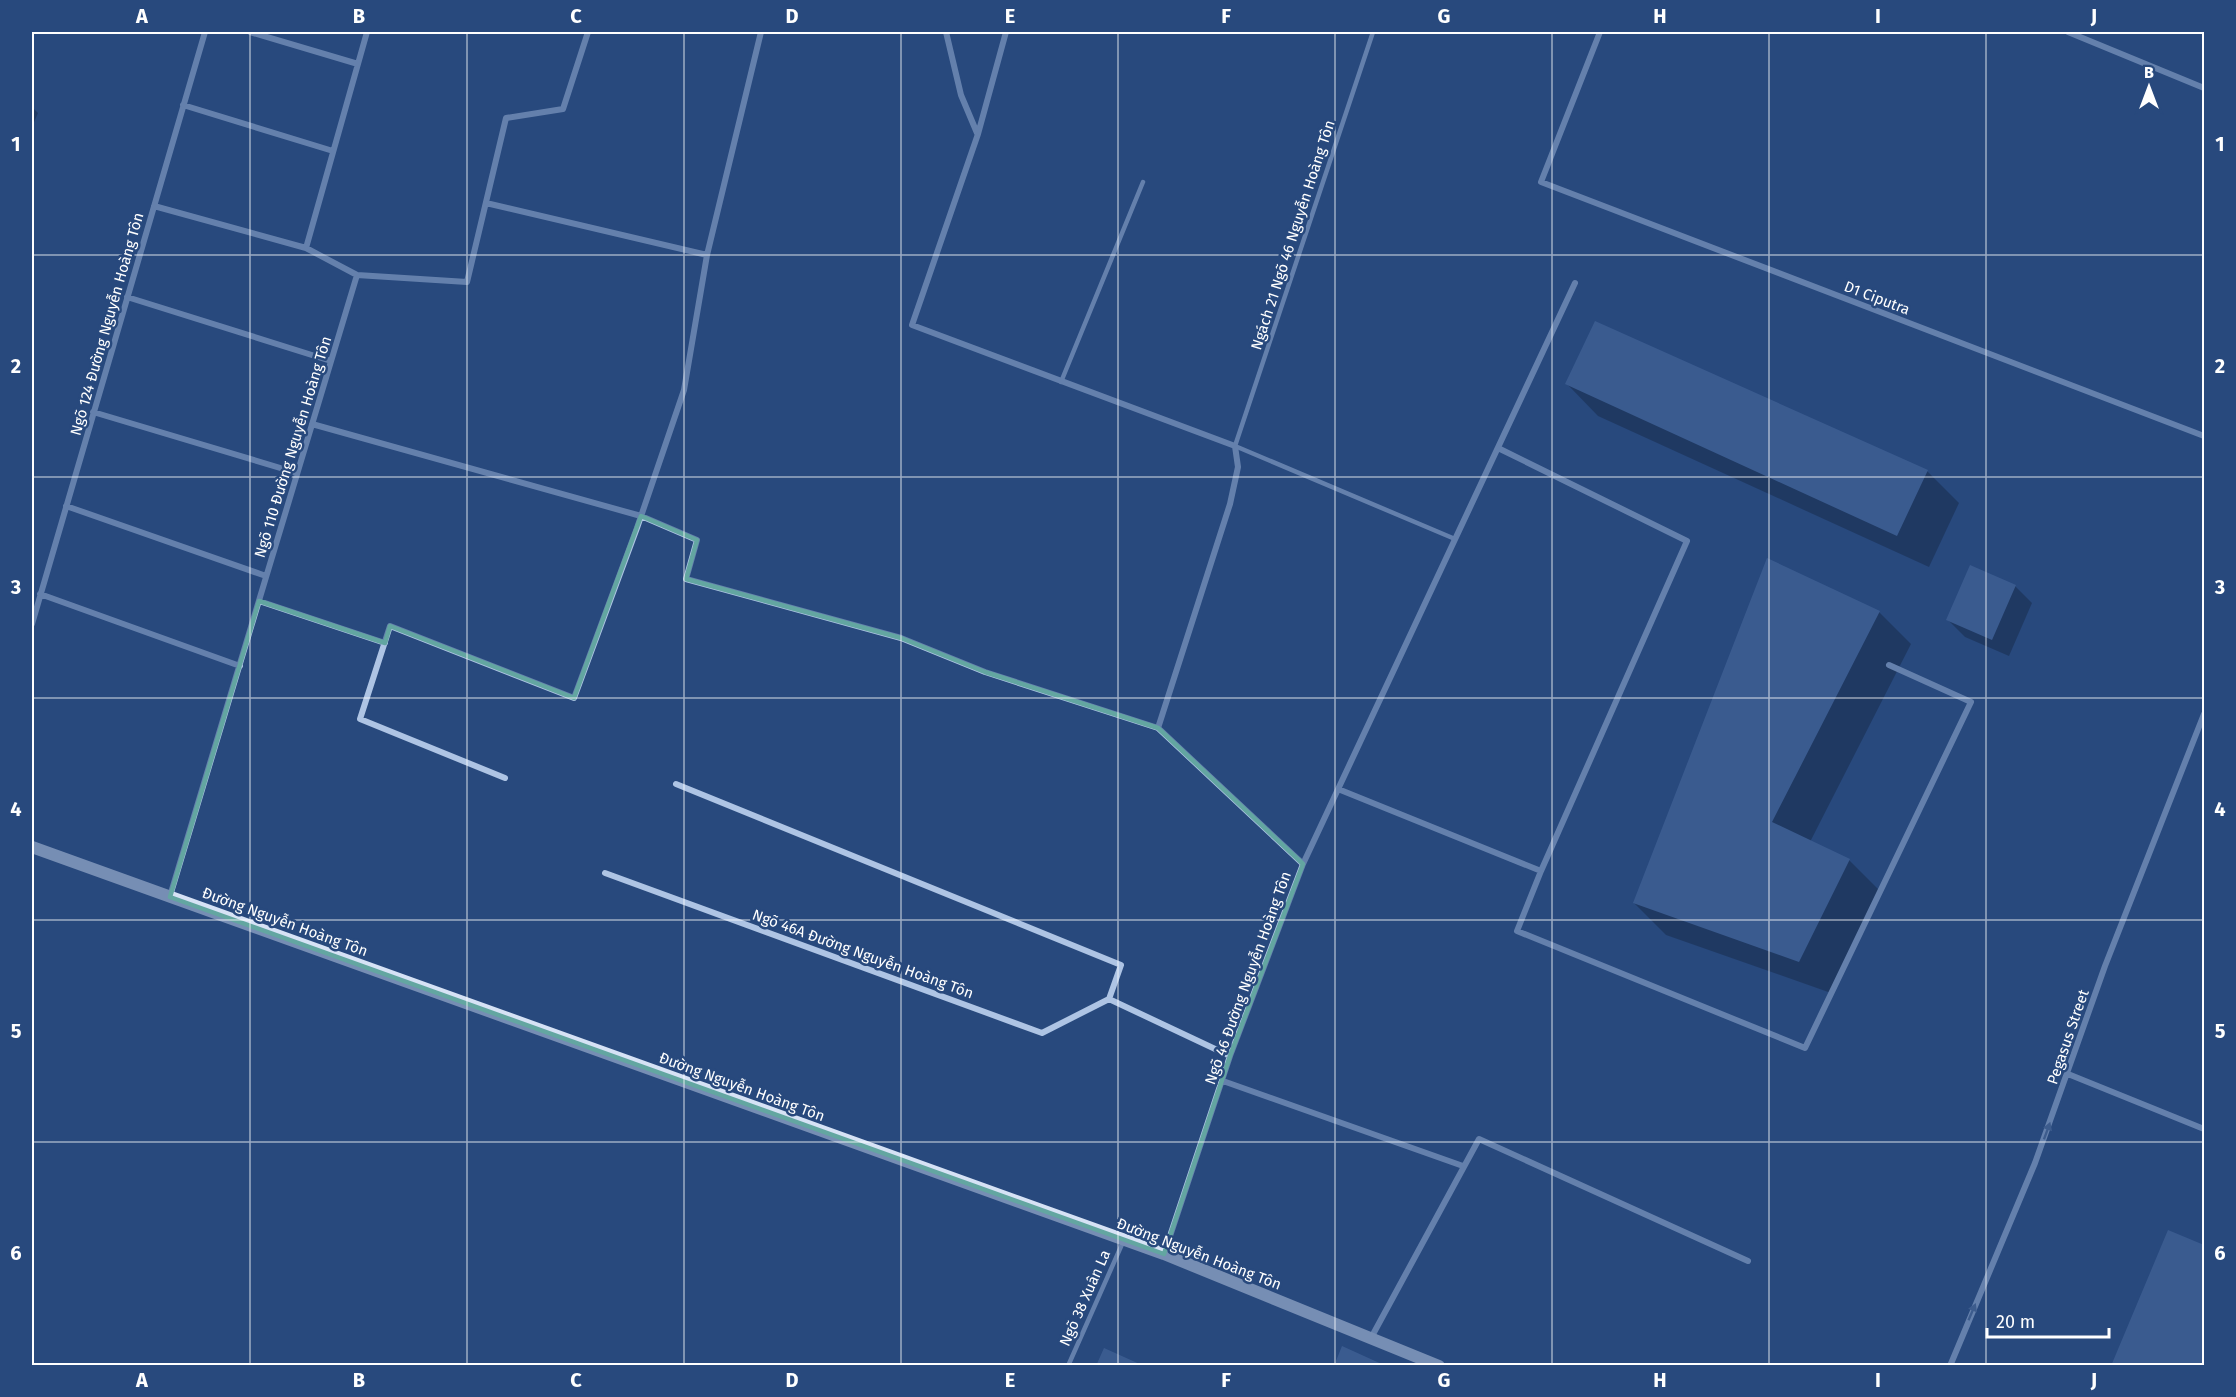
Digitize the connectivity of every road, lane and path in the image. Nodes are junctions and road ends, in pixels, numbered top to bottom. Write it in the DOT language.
graph roads {
  1 [pos="205,32"];
  2 [pos="250,32"];
  3 [pos="367,32"];
  4 [pos="588,32"];
  5 [pos="761,32"];
  6 [pos="946,32"];
  7 [pos="1006,32"];
  8 [pos="1373,32"];
  9 [pos="1600,32"];
  10 [pos="2068,32"];
  11 [pos="358,64"];
  12 [pos="2205,88"];
  13 [pos="183,105"];
  14 [pos="978,134"];
  15 [pos="333,151"];
  16 [pos="1143,182"];
  17 [pos="486,203"];
  18 [pos="154,206"];
  19 [pos="306,248"];
  20 [pos="707,255"];
  21 [pos="357,275"];
  22 [pos="1575,283"];
  23 [pos="127,297"];
  24 [pos="331,360"];
  25 [pos="1061,382"];
  26 [pos="93,412"];
  27 [pos="312,424"];
  28 [pos="2205,436"];
  29 [pos="1235,446"];
  30 [pos="1498,448"];
  31 [pos="297,473"];
  32 [pos="66,506"];
  33 [pos="641,516"];
  34 [pos="1455,539"];
  35 [pos="266,576"];
  36 [pos="40,594"];
  37 [pos="259,601"];
  38 [pos="32,624"];
  39 [pos="385,643"];
  40 [pos="1889,665"];
  41 [pos="240,666"];
  42 [pos="2205,714"];
  43 [pos="1158,728"];
  44 [pos="504,778"];
  45 [pos="676,784"];
  46 [pos="1338,789"];
  47 [pos="32,847"];
  48 [pos="1303,864"];
  49 [pos="1541,871"];
  50 [pos="605,873"];
  51 [pos="170,897"];
  52 [pos="1109,999"];
  53 [pos="1230,1056"];
  54 [pos="2068,1074"];
  55 [pos="1223,1081"];
  56 [pos="2205,1129"];
  57 [pos="1463,1166"];
  58 [pos="1124,1240"];
  59 [pos="1164,1254"];
  60 [pos="1748,1261"];
  61 [pos="1371,1338"];
  62 [pos="1068,1365"];
  63 [pos="1439,1365"];
  64 [pos="1950,1365"];
  1 -- 13 [label="street, Ngõ 124 Đường Nguyễn Hoàng Tôn"];
  2 -- 11 [label="street"];
  3 -- 11 [label="street"];
  4 -- 17 [label="street"];
  5 -- 20 [label="street"];
  6 -- 14 [label="street"];
  7 -- 14 [label="street"];
  8 -- 29 [label="lane, Ngách 21 Ngõ 46 Nguyễn Hoàng Tôn"];
  9 -- 28 [label="street, D1 Ciputra"];
  10 -- 12 [label="street"];
  11 -- 15 [label="street"];
  13 -- 15 [label="street"];
  13 -- 18 [label="street, Ngõ 124 Đường Nguyễn Hoàng Tôn"];
  14 -- 25 [label="street"];
  15 -- 19 [label="street"];
  16 -- 25 [label="lane"];
  17 -- 20 [label="street"];
  17 -- 21 [label="street"];
  18 -- 19 [label="street"];
  18 -- 23 [label="street, Ngõ 124 Đường Nguyễn Hoàng Tôn"];
  19 -- 21 [label="street"];
  20 -- 33 [label="street"];
  21 -- 24 [label="street, Ngõ 110 Đường Nguyễn Hoàng Tôn"];
  22 -- 30 [label="street"];
  23 -- 24 [label="street"];
  23 -- 26 [label="street, Ngõ 124 Đường Nguyễn Hoàng Tôn"];
  24 -- 27 [label="street, Ngõ 110 Đường Nguyễn Hoàng Tôn"];
  25 -- 29 [label="street"];
  26 -- 31 [label="street"];
  26 -- 32 [label="street, Ngõ 124 Đường Nguyễn Hoàng Tôn"];
  27 -- 31 [label="street, Ngõ 110 Đường Nguyễn Hoàng Tôn"];
  27 -- 33 [label="street"];
  29 -- 34 [label="lane"];
  29 -- 43 [label="street"];
  30 -- 34 [label="street"];
  30 -- 49 [label="street"];
  31 -- 35 [label="street, Ngõ 110 Đường Nguyễn Hoàng Tôn"];
  32 -- 35 [label="street"];
  32 -- 36 [label="street, Ngõ 124 Đường Nguyễn Hoàng Tôn"];
  33 -- 39 [label="street"];
  33 -- 43 [label="street"];
  34 -- 46 [label="street"];
  35 -- 37 [label="street, Ngõ 110 Đường Nguyễn Hoàng Tôn"];
  36 -- 38 [label="street, Ngõ 124 Đường Nguyễn Hoàng Tôn"];
  36 -- 41 [label="street"];
  37 -- 39 [label="street"];
  37 -- 41 [label="street, Ngõ 110 Đường Nguyễn Hoàng Tôn"];
  39 -- 44 [label="street"];
  40 -- 49 [label="street"];
  41 -- 51 [label="street, Ngõ 110 Đường Nguyễn Hoàng Tôn"];
  42 -- 54 [label="street, Pegasus Street"];
  43 -- 48 [label="street, Ngõ 46 Đường Nguyễn Hoàng Tôn"];
  45 -- 52 [label="street"];
  46 -- 48 [label="street"];
  46 -- 49 [label="street"];
  47 -- 51 [label="main road, Đường Nguyễn Hoàng Tôn"];
  48 -- 53 [label="street, Ngõ 46 Đường Nguyễn Hoàng Tôn"];
  50 -- 52 [label="street, Ngõ 46A Đường Nguyễn Hoàng Tôn"];
  51 -- 58 [label="main road, Đường Nguyễn Hoàng Tôn"];
  52 -- 53 [label="street"];
  53 -- 55 [label="street, Ngõ 46 Đường Nguyễn Hoàng Tôn"];
  54 -- 56 [label="street"];
  64 -- 54 [label="street, Pegasus Street, one-way"];
  55 -- 57 [label="street"];
  55 -- 59 [label="street, Ngõ 46 Đường Nguyễn Hoàng Tôn"];
  57 -- 60 [label="street"];
  57 -- 61 [label="street"];
  58 -- 59 [label="main road, Đường Nguyễn Hoàng Tôn"];
  58 -- 62 [label="lane, Ngõ 38 Xuân La"];
  59 -- 61 [label="main road, Đường Nguyễn Hoàng Tôn"];
  61 -- 63 [label="main road, Đường Nguyễn Hoàng Tôn"];
}
